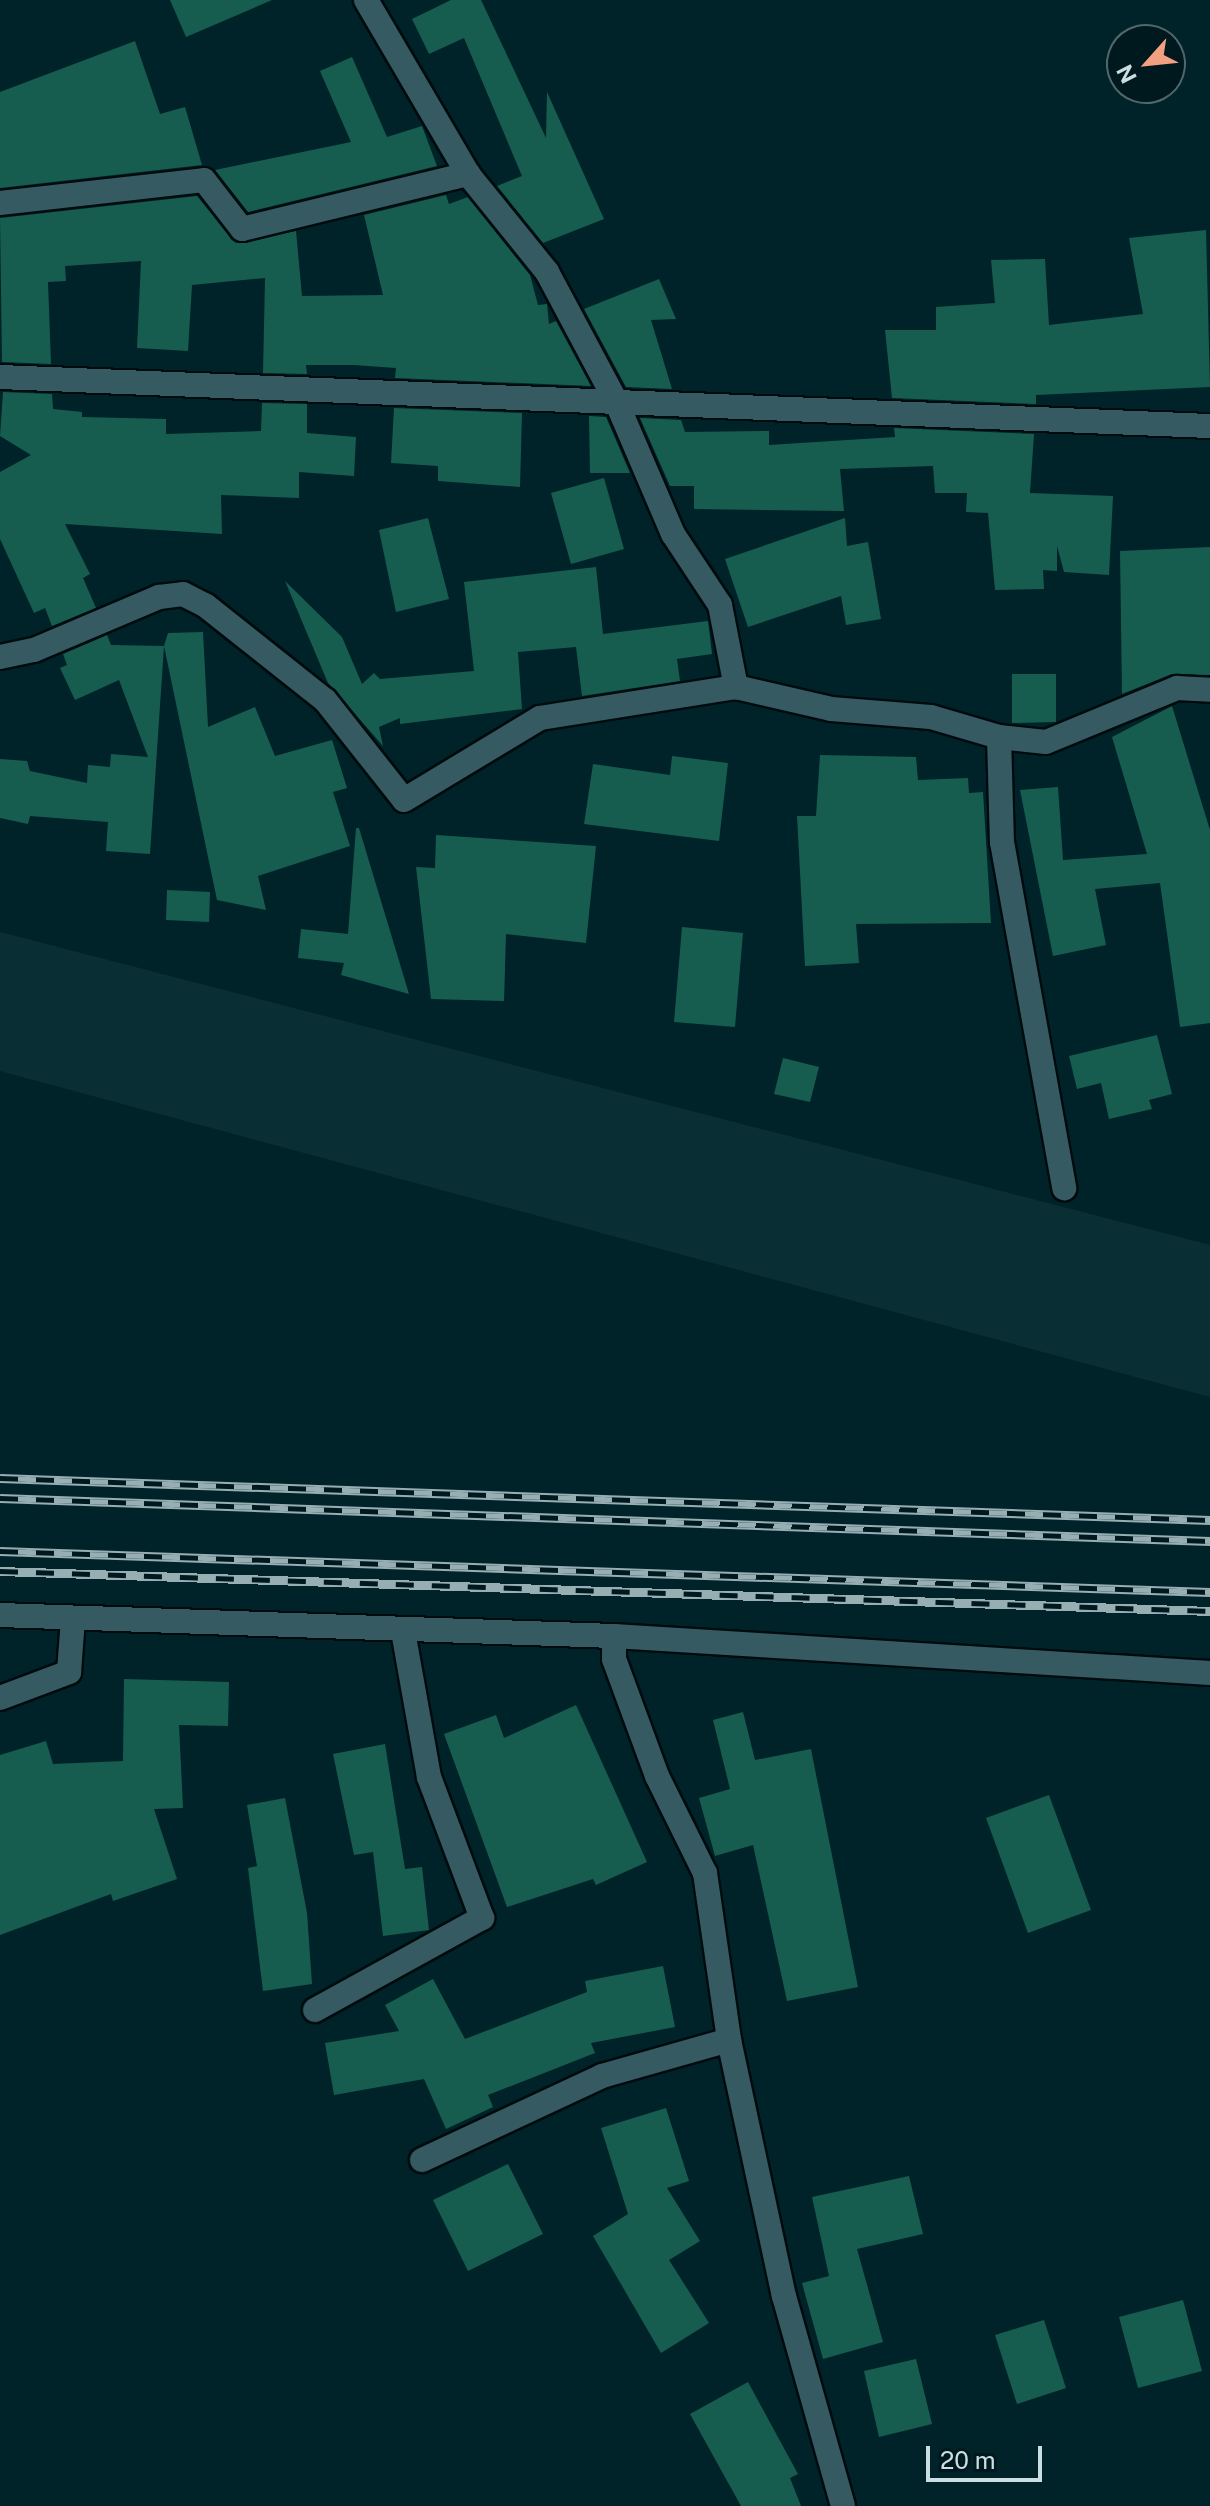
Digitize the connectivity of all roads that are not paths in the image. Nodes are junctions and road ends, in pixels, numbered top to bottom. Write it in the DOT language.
graph roads {
  1 [pos="366,0"];
  2 [pos="468,174"];
  3 [pos="0,203"];
  4 [pos="0,377"];
  5 [pos="616,401"];
  6 [pos="1210,426"];
  7 [pos="0,657"];
  8 [pos="736,687"];
  9 [pos="1210,690"];
  10 [pos="999,737"];
  11 [pos="1064,1188"];
  12 [pos="0,1615"];
  13 [pos="73,1619"];
  14 [pos="403,1631"];
  15 [pos="614,1636"];
  16 [pos="1210,1673"];
  17 [pos="0,1698"];
  18 [pos="315,2010"];
  19 [pos="729,2040"];
  20 [pos="422,2160"];
  21 [pos="843,2506"];
  1 -- 2 [label="street"];
  2 -- 3 [label="street"];
  2 -- 5 [label="street"];
  4 -- 5 [label="street"];
  5 -- 6 [label="street"];
  5 -- 8 [label="street"];
  7 -- 8 [label="street"];
  8 -- 10 [label="street"];
  9 -- 10 [label="street"];
  10 -- 11 [label="street"];
  12 -- 13 [label="street"];
  13 -- 14 [label="street"];
  13 -- 17 [label="street"];
  14 -- 15 [label="street"];
  14 -- 18 [label="street"];
  15 -- 16 [label="street"];
  15 -- 19 [label="street"];
  19 -- 20 [label="street"];
  19 -- 21 [label="street"];
}
